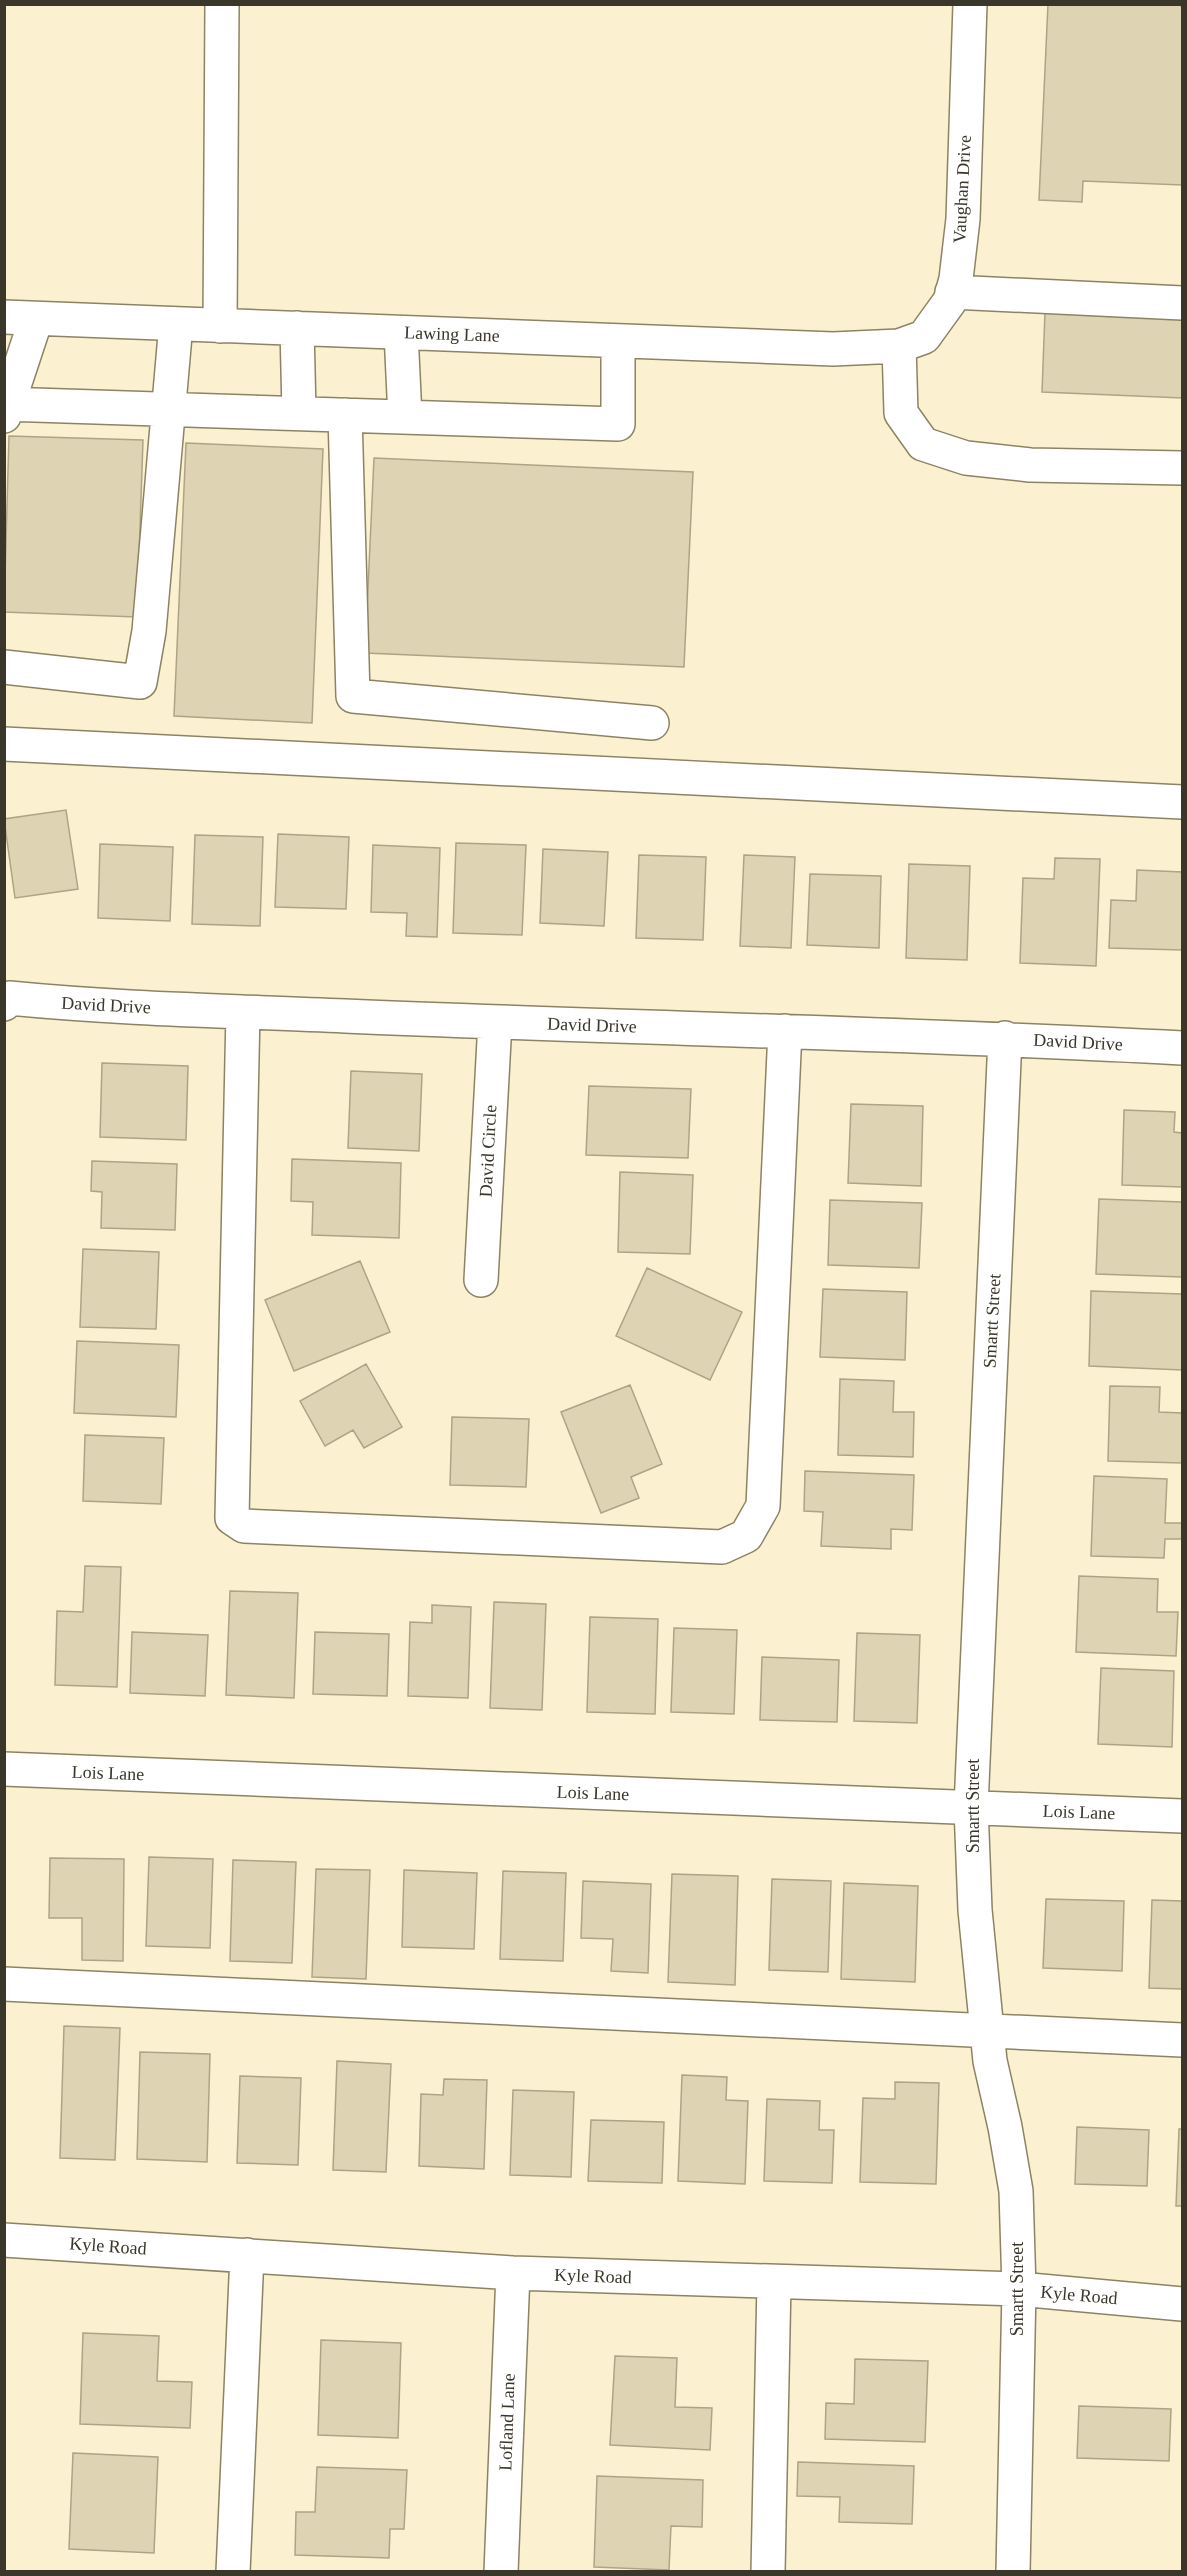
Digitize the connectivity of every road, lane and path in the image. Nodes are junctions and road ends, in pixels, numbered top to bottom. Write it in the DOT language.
graph roads {
  1 [pos="222,4"];
  2 [pos="970,4"];
  3 [pos="952,292"];
  4 [pos="1182,303"];
  5 [pos="20,318"];
  6 [pos="176,324"];
  7 [pos="220,326"];
  8 [pos="297,328"];
  9 [pos="401,333"];
  10 [pos="618,341"];
  11 [pos="899,346"];
  12 [pos="5,408"];
  13 [pos="170,409"];
  14 [pos="299,413"];
  15 [pos="345,415"];
  16 [pos="405,417"];
  17 [pos="1182,468"];
  18 [pos="4,667"];
  19 [pos="652,723"];
  20 [pos="4,744"];
  21 [pos="1182,802"];
  22 [pos="4,1004"];
  23 [pos="243,1012"];
  24 [pos="495,1023"];
  25 [pos="785,1031"];
  26 [pos="1005,1038"];
  27 [pos="1182,1048"];
  28 [pos="481,1280"];
  29 [pos="4,1769"];
  30 [pos="970,1807"];
  31 [pos="1182,1816"];
  32 [pos="4,1984"];
  33 [pos="987,2031"];
  34 [pos="1182,2040"];
  35 [pos="4,2240"];
  36 [pos="247,2256"];
  37 [pos="513,2273"];
  38 [pos="774,2282"];
  39 [pos="1019,2289"];
  40 [pos="1182,2304"];
  41 [pos="232,2571"];
  42 [pos="501,2571"];
  43 [pos="768,2571"];
  44 [pos="1013,2571"];
  1 -- 7 [label="street"];
  2 -- 3 [label="street, Vaughan Drive"];
  3 -- 4 [label="street"];
  3 -- 11 [label="street, Vaughan Drive"];
  5 -- 6 [label="street, Lawing Lane"];
  5 -- 12 [label="street"];
  6 -- 7 [label="street, Lawing Lane"];
  6 -- 13 [label="street"];
  7 -- 8 [label="street, Lawing Lane"];
  8 -- 9 [label="street, Lawing Lane"];
  8 -- 14 [label="street"];
  9 -- 10 [label="street, Lawing Lane"];
  9 -- 16 [label="street"];
  10 -- 11 [label="street, Lawing Lane"];
  10 -- 16 [label="street"];
  11 -- 17 [label="street"];
  12 -- 13 [label="street"];
  13 -- 14 [label="street"];
  13 -- 18 [label="street"];
  14 -- 15 [label="street"];
  15 -- 16 [label="street"];
  15 -- 19 [label="street"];
  20 -- 21 [label="street"];
  22 -- 23 [label="street, David Drive"];
  23 -- 24 [label="street, David Drive"];
  23 -- 25 [label="street"];
  24 -- 25 [label="street, David Drive"];
  24 -- 28 [label="street, David Circle"];
  25 -- 26 [label="street, David Drive"];
  26 -- 27 [label="street, David Drive"];
  26 -- 30 [label="street, Smartt Street"];
  29 -- 30 [label="street, Lois Lane"];
  30 -- 31 [label="street, Lois Lane"];
  30 -- 33 [label="street, Smartt Street"];
  32 -- 33 [label="street"];
  33 -- 34 [label="street"];
  33 -- 39 [label="street, Smartt Street"];
  35 -- 36 [label="street, Kyle Road"];
  36 -- 37 [label="street, Kyle Road"];
  36 -- 41 [label="street"];
  37 -- 38 [label="street, Kyle Road"];
  37 -- 42 [label="street, Lofland Lane"];
  38 -- 39 [label="street, Kyle Road"];
  38 -- 43 [label="street"];
  39 -- 40 [label="street, Kyle Road"];
  39 -- 44 [label="street, Smartt Street"];
}
